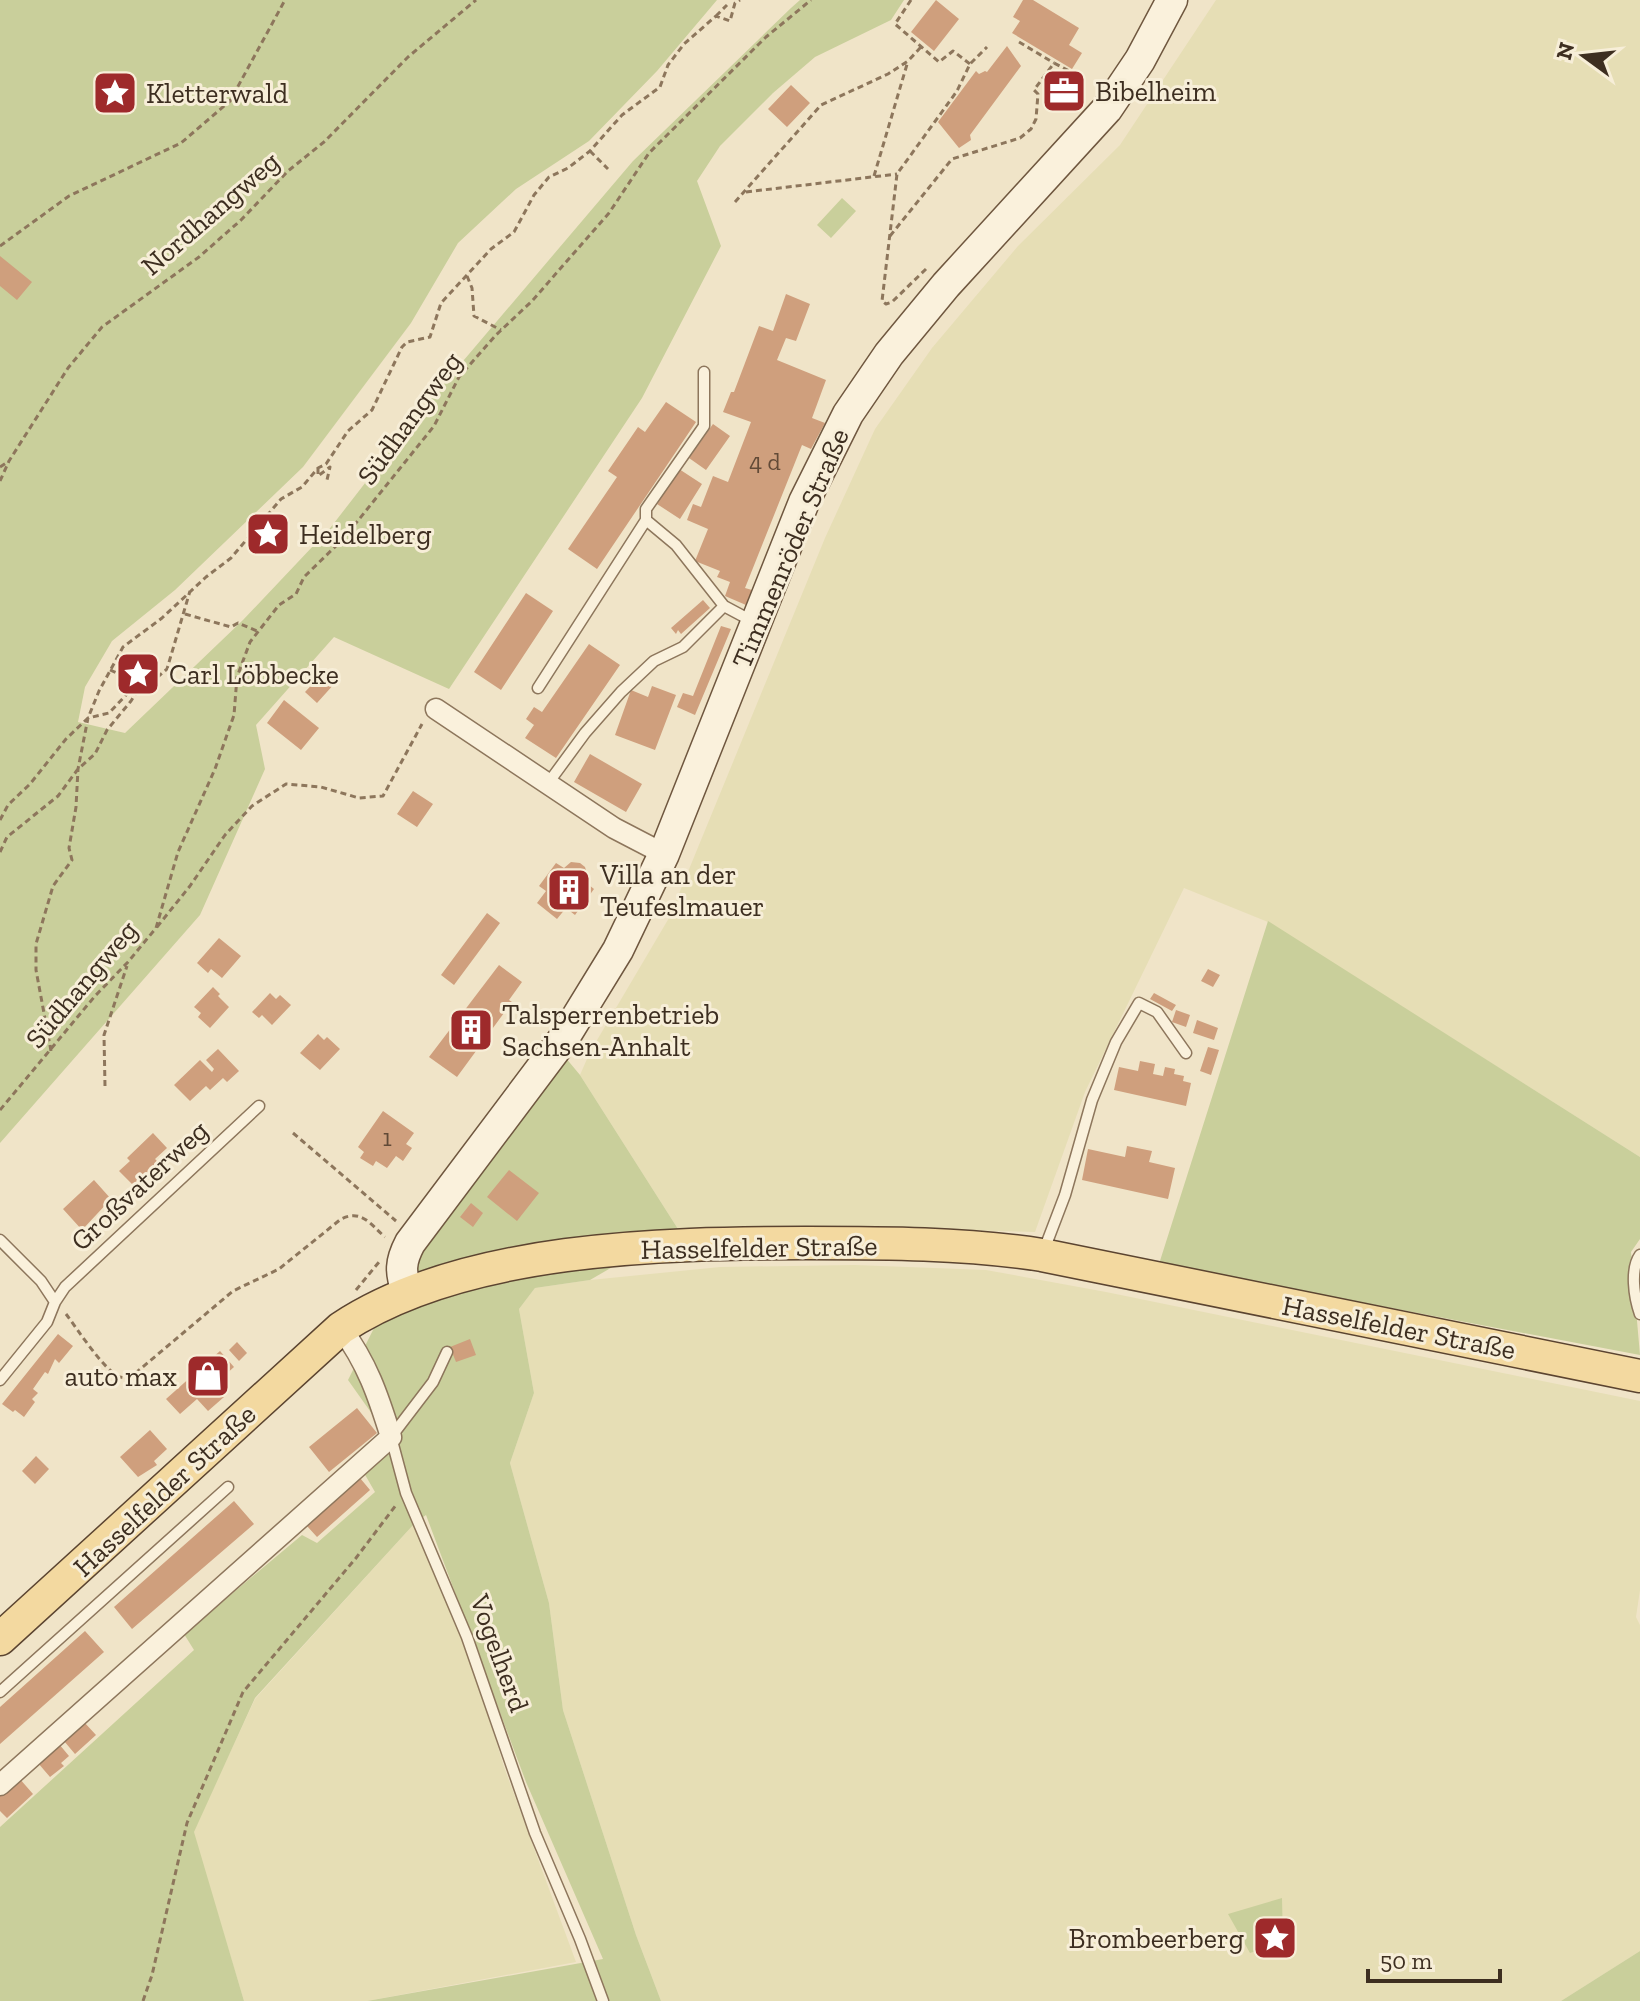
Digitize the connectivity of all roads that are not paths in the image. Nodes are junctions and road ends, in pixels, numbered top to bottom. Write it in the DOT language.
graph roads {
  1 [pos="1172,0"];
  2 [pos="704,372"];
  3 [pos="646,520"];
  4 [pos="724,606"];
  5 [pos="756,622"];
  6 [pos="538,688"];
  7 [pos="436,709"];
  8 [pos="549,782"];
  9 [pos="664,854"];
  10 [pos="1186,1053"];
  11 [pos="259,1106"];
  12 [pos="0,1240"];
  13 [pos="1042,1255"];
  14 [pos="1640,1255"];
  15 [pos="407,1292"];
  16 [pos="55,1302"];
  17 [pos="1640,1314"];
  18 [pos="341,1328"];
  19 [pos="447,1352"];
  20 [pos="1640,1376"];
  21 [pos="0,1380"];
  22 [pos="391,1437"];
  23 [pos="228,1487"];
  24 [pos="0,1639"];
  25 [pos="0,1692"];
  26 [pos="0,1785"];
  27 [pos="603,2001"];
  1 -- 5 [label="main road, Timmenröder Straße"];
  2 -- 3 [label="lane"];
  3 -- 4 [label="lane"];
  3 -- 6 [label="lane"];
  4 -- 5 [label="lane"];
  4 -- 8 [label="lane"];
  5 -- 9 [label="main road, Timmenröder Straße"];
  7 -- 8 [label="street"];
  8 -- 9 [label="street"];
  9 -- 15 [label="main road, Timmenröder Straße"];
  10 -- 13 [label="lane"];
  11 -- 16 [label="lane, Großvaterweg"];
  12 -- 16 [label="lane"];
  13 -- 15 [label="main road, Hasselfelder Straße"];
  13 -- 20 [label="main road, Hasselfelder Straße"];
  14 -- 17 [label="lane"];
  15 -- 18 [label="main road, Hasselfelder Straße"];
  16 -- 21 [label="lane, Großvaterweg"];
  18 -- 22 [label="street, Vogelherd"];
  18 -- 24 [label="main road, Hasselfelder Straße"];
  19 -- 22 [label="lane"];
  22 -- 26 [label="street"];
  22 -- 27 [label="lane, Vogelherd"];
  23 -- 25 [label="lane"];
}
